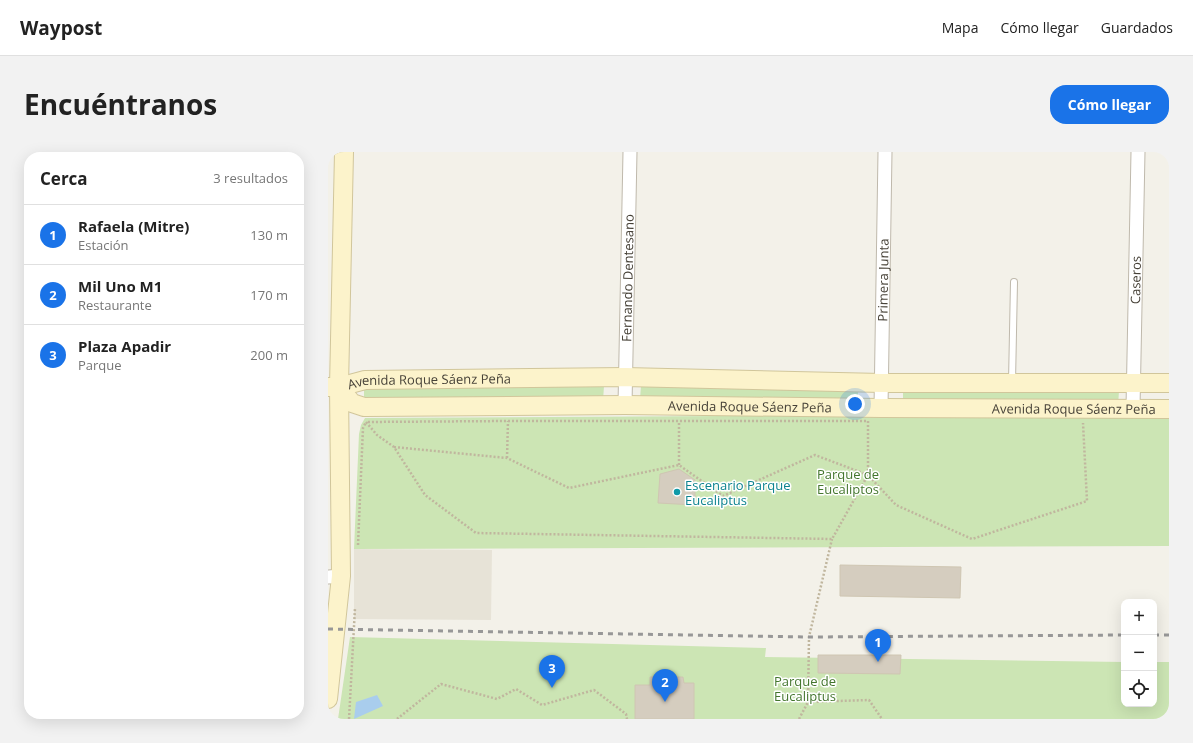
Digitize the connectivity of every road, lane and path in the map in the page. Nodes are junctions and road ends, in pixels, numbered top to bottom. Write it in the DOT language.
graph roads {
  1 [pos="344,152"];
  2 [pos="630,152"];
  3 [pos="884,152"];
  4 [pos="1138,152"];
  5 [pos="1014,282"];
  6 [pos="625,377"];
  7 [pos="882,382"];
  8 [pos="1133,382"];
  9 [pos="1012,383"];
  10 [pos="1169,383"];
  11 [pos="333,387"];
  12 [pos="625,405"];
  13 [pos="1133,408"];
  14 [pos="1169,409"];
  15 [pos="878,414"];
  16 [pos="508,421"];
  17 [pos="868,421"];
  18 [pos="679,422"];
  19 [pos="1075,422"];
  20 [pos="394,447"];
  21 [pos="507,458"];
  22 [pos="679,465"];
  23 [pos="868,475"];
  24 [pos="832,539"];
  25 [pos="334,577"];
  26 [pos="328,699"];
  27 [pos="808,702"];
  28 [pos="397,719"];
  29 [pos="627,719"];
  30 [pos="799,719"];
  31 [pos="882,719"];
  1 -- 11 [label="street"];
  2 -- 6 [label="street, Fernando Dentesano"];
  3 -- 7 [label="street, Primera Junta"];
  4 -- 8 [label="street, Caseros"];
  5 -- 9 [label="lane"];
  6 -- 7 [label="street, Avenida Roque Sáenz Peña"];
  6 -- 11 [label="street, Avenida Roque Sáenz Peña"];
  6 -- 12 [label="street, Fernando Dentesano"];
  7 -- 9 [label="street, Avenida Roque Sáenz Peña"];
  7 -- 15 [label="street, Primera Junta"];
  8 -- 9 [label="street, Avenida Roque Sáenz Peña"];
  8 -- 10 [label="street, Avenida Roque Sáenz Peña"];
  8 -- 13 [label="street, Caseros"];
  11 -- 12 [label="street, Avenida Roque Sáenz Peña"];
  11 -- 25 [label="street"];
  12 -- 15 [label="street, Avenida Roque Sáenz Peña"];
  13 -- 14 [label="street, Avenida Roque Sáenz Peña"];
  13 -- 15 [label="street, Avenida Roque Sáenz Peña"];
  15 -- 17 [label="path"];
  16 -- 18 [label="path"];
  16 -- 20 [label="path"];
  16 -- 21 [label="path"];
  17 -- 18 [label="path"];
  17 -- 23 [label="path"];
  18 -- 22 [label="path"];
  19 -- 23 [label="path"];
  20 -- 21 [label="path"];
  20 -- 24 [label="path"];
  21 -- 22 [label="path"];
  22 -- 23 [label="path"];
  23 -- 24 [label="path"];
  24 -- 27 [label="path"];
  25 -- 26 [label="street"];
  27 -- 30 [label="path"];
  27 -- 31 [label="path"];
  28 -- 29 [label="path"];
}
